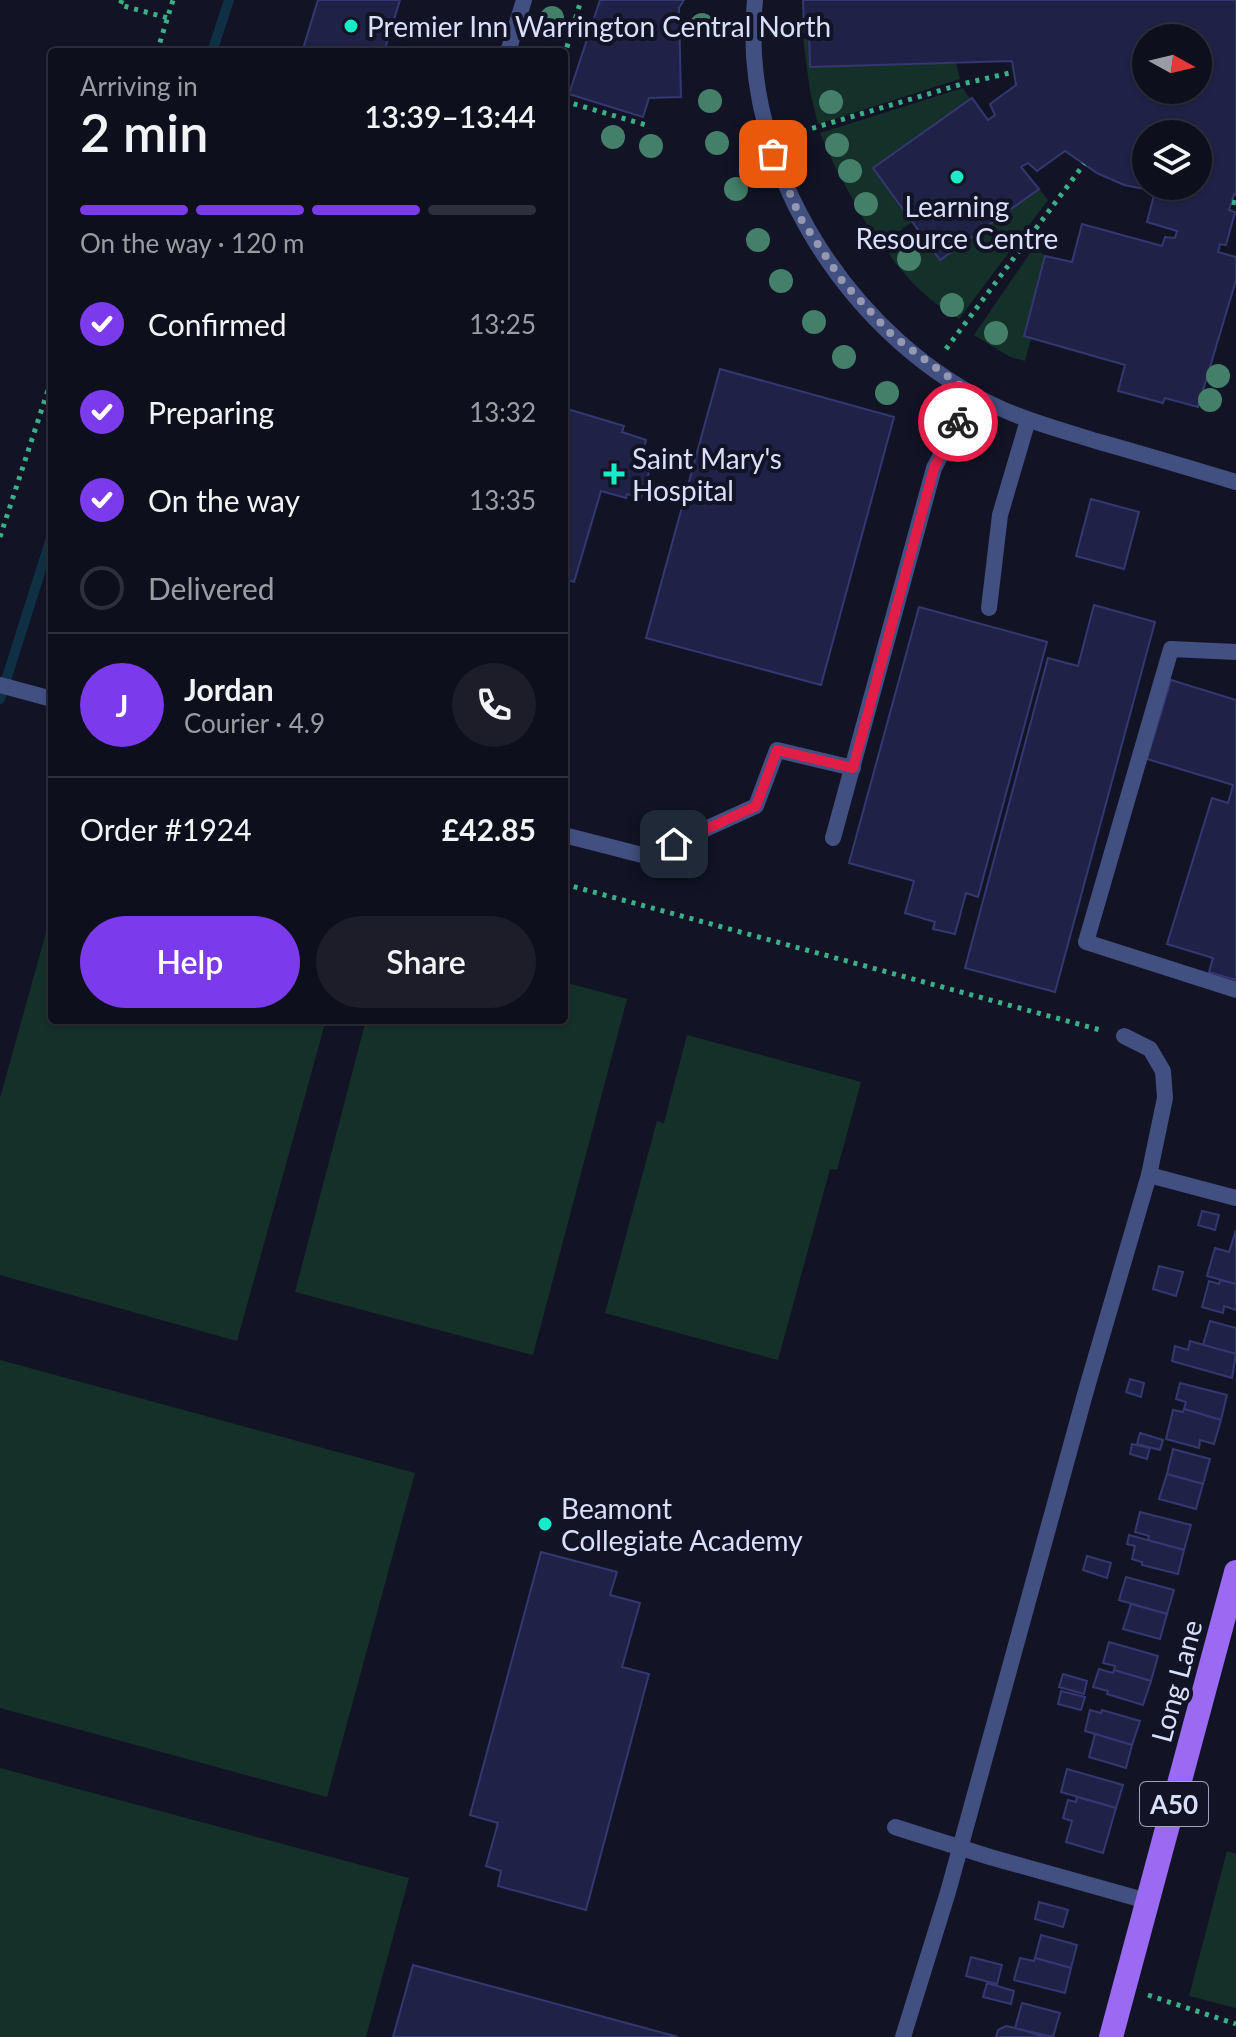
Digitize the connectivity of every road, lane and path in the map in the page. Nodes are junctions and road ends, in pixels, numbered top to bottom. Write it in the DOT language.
graph roads {
  1 [pos="122,0"];
  2 [pos="173,0"];
  3 [pos="524,0"];
  4 [pos="581,0"];
  5 [pos="755,0"];
  6 [pos="168,18"];
  7 [pos="158,48"];
  8 [pos="509,48"];
  9 [pos="567,48"];
  10 [pos="1014,72"];
  11 [pos="568,102"];
  12 [pos="646,125"];
  13 [pos="769,140"];
  14 [pos="1084,164"];
  15 [pos="946,350"];
  16 [pos="48,390"];
  17 [pos="973,395"];
  18 [pos="1028,420"];
  19 [pos="1236,482"];
  20 [pos="0,537"];
  21 [pos="989,608"];
  22 [pos="1236,652"];
  23 [pos="0,685"];
  24 [pos="46,697"];
  25 [pos="853,768"];
  26 [pos="568,836"];
  27 [pos="833,838"];
  28 [pos="568,885"];
  29 [pos="1236,990"];
  30 [pos="1124,1036"];
  31 [pos="1149,1175"];
  32 [pos="1236,1198"];
  33 [pos="1236,1572"];
  34 [pos="895,1827"];
  35 [pos="961,1846"];
  36 [pos="1147,1901"];
  37 [pos="1124,1988"];
  38 [pos="1236,2024"];
  39 [pos="903,2037"];
  40 [pos="1111,2037"];
  1 -- 6 [label="path"];
  2 -- 6 [label="path"];
  3 -- 8 [label="street"];
  4 -- 9 [label="path"];
  5 -- 13 [label="street"];
  6 -- 7 [label="path"];
  10 -- 13 [label="path"];
  11 -- 12 [label="path"];
  13 -- 17 [label="street"];
  14 -- 15 [label="path"];
  16 -- 20 [label="path"];
  17 -- 18 [label="street"];
  17 -- 25 [label="street"];
  18 -- 19 [label="street"];
  18 -- 21 [label="street"];
  22 -- 29 [label="street"];
  23 -- 24 [label="street"];
  25 -- 26 [label="street"];
  25 -- 27 [label="street"];
  28 -- 30 [label="path"];
  30 -- 31 [label="street"];
  31 -- 32 [label="street"];
  31 -- 35 [label="street"];
  33 -- 36 [label="main road, Long Lane / A50"];
  34 -- 35 [label="street"];
  35 -- 36 [label="street"];
  35 -- 39 [label="street"];
  36 -- 37 [label="main road, Long Lane / A50"];
  37 -- 38 [label="path"];
  37 -- 40 [label="main road, Long Lane / A50"];
}
